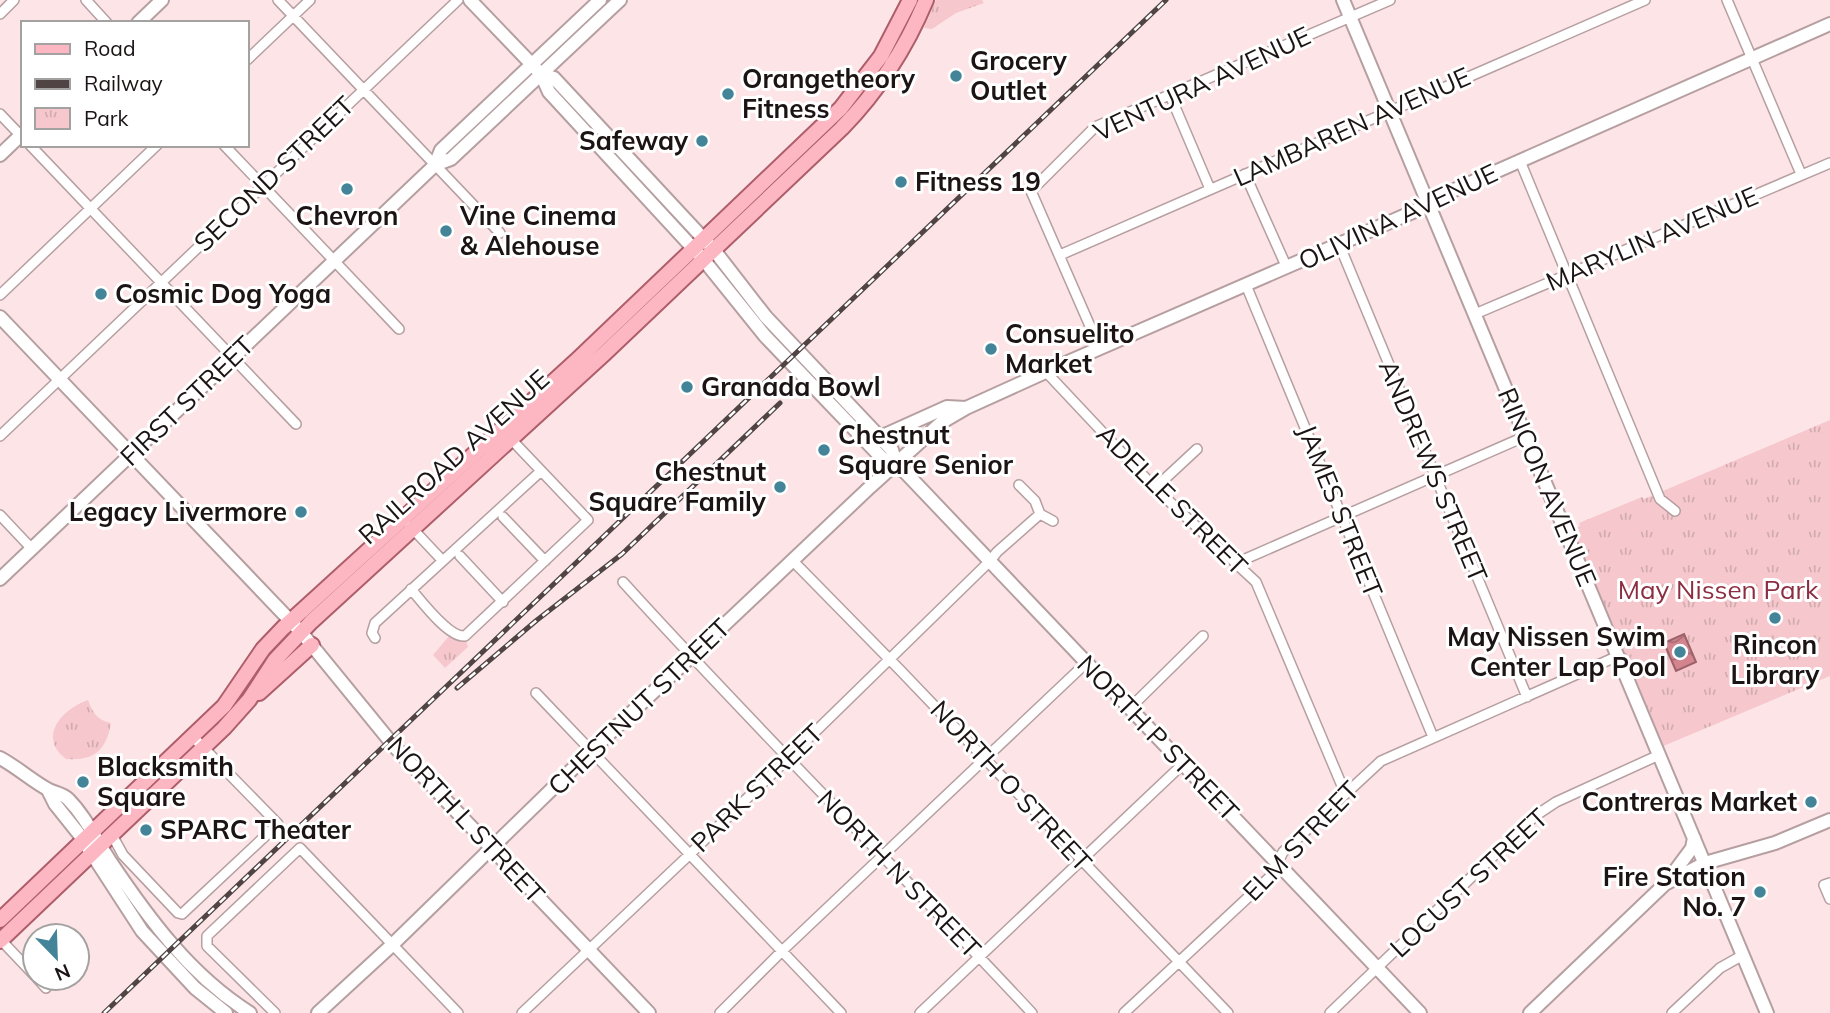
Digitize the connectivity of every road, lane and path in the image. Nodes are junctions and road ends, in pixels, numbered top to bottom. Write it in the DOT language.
graph roads {
  1 [pos="14,0"];
  2 [pos="86,0"];
  3 [pos="162,0"];
  4 [pos="278,0"];
  5 [pos="310,0"];
  6 [pos="458,0"];
  7 [pos="470,0"];
  8 [pos="600,0"];
  9 [pos="620,0"];
  10 [pos="910,0"];
  11 [pos="926,0"];
  12 [pos="1343,0"];
  13 [pos="1390,0"];
  14 [pos="1645,0"];
  15 [pos="1727,0"];
  16 [pos="0,14"];
  17 [pos="293,16"];
  18 [pos="1350,17"];
  19 [pos="105,21"];
  20 [pos="140,21"];
  21 [pos="1830,24"];
  22 [pos="248,59"];
  23 [pos="1751,59"];
  24 [pos="536,69"];
  25 [pos="364,89"];
  26 [pos="1170,95"];
  27 [pos="1390,110"];
  28 [pos="0,114"];
  29 [pos="21,134"];
  30 [pos="21,136"];
  31 [pos="32,147"];
  32 [pos="155,147"];
  33 [pos="226,147"];
  34 [pos="0,155"];
  35 [pos="1520,161"];
  36 [pos="1830,163"];
  37 [pos="435,165"];
  38 [pos="1245,174"];
  39 [pos="1801,174"];
  40 [pos="262,186"];
  41 [pos="1210,189"];
  42 [pos="1427,202"];
  43 [pos="91,209"];
  44 [pos="500,233"];
  45 [pos="1339,244"];
  46 [pos="704,249"];
  47 [pos="1059,255"];
  48 [pos="334,260"];
  49 [pos="1287,268"];
  50 [pos="1567,276"];
  51 [pos="161,282"];
  52 [pos="1246,285"];
  53 [pos="0,295"];
  54 [pos="1475,314"];
  55 [pos="0,317"];
  56 [pos="399,329"];
  57 [pos="1100,349"];
  58 [pos="233,357"];
  59 [pos="1046,372"];
  60 [pos="61,380"];
  61 [pos="966,408"];
  62 [pos="296,424"];
  63 [pos="506,434"];
  64 [pos="0,436"];
  65 [pos="879,436"];
  66 [pos="1526,436"];
  67 [pos="1197,449"];
  68 [pos="132,455"];
  69 [pos="896,464"];
  70 [pos="541,471"];
  71 [pos="1435,475"];
  72 [pos="1019,485"];
  73 [pos="1155,488"];
  74 [pos="1675,511"];
  75 [pos="1040,514"];
  76 [pos="0,515"];
  77 [pos="1342,515"];
  78 [pos="503,517"];
  79 [pos="1053,521"];
  80 [pos="407,523"];
  81 [pos="32,549"];
  82 [pos="460,556"];
  83 [pos="442,560"];
  84 [pos="545,561"];
  85 [pos="792,561"];
  86 [pos="990,561"];
  87 [pos="1236,563"];
  88 [pos="0,579"];
  89 [pos="623,582"];
  90 [pos="411,589"];
  91 [pos="503,602"];
  92 [pos="296,626"];
  93 [pos="1203,636"];
  94 [pos="375,638"];
  95 [pos="313,645"];
  96 [pos="1618,656"];
  97 [pos="691,657"];
  98 [pos="890,659"];
  99 [pos="1086,663"];
  100 [pos="536,693"];
  101 [pos="1527,697"];
  102 [pos="1130,708"];
  103 [pos="240,711"];
  104 [pos="1433,737"];
  105 [pos="198,742"];
  106 [pos="592,751"];
  107 [pos="1659,755"];
  108 [pos="0,758"];
  109 [pos="986,758"];
  110 [pos="787,759"];
  111 [pos="1183,764"];
  112 [pos="1345,793"];
  113 [pos="1830,820"];
  114 [pos="1694,838"];
  115 [pos="96,842"];
  116 [pos="491,848"];
  117 [pos="689,855"];
  118 [pos="884,857"];
  119 [pos="1082,861"];
  120 [pos="1277,863"];
  121 [pos="1705,863"];
  122 [pos="1665,884"];
  123 [pos="1827,884"];
  124 [pos="1830,899"];
  125 [pos="0,920"];
  126 [pos="0,940"];
  127 [pos="392,945"];
  128 [pos="589,950"];
  129 [pos="783,950"];
  130 [pos="1743,955"];
  131 [pos="979,956"];
  132 [pos="1178,961"];
  133 [pos="21,962"];
  134 [pos="1378,968"];
  135 [pos="226,1013"];
  136 [pos="250,1013"];
  137 [pos="275,1013"];
  138 [pos="318,1013"];
  139 [pos="458,1013"];
  140 [pos="522,1013"];
  141 [pos="649,1013"];
  142 [pos="720,1013"];
  143 [pos="841,1013"];
  144 [pos="920,1013"];
  145 [pos="1032,1013"];
  146 [pos="1124,1013"];
  147 [pos="1228,1013"];
  148 [pos="1330,1013"];
  149 [pos="1420,1013"];
  150 [pos="1530,1013"];
  151 [pos="1672,1013"];
  152 [pos="1767,1013"];
  1 -- 16 [label="street"];
  2 -- 19 [label="street"];
  3 -- 20 [label="street"];
  4 -- 17 [label="street"];
  5 -- 17 [label="street"];
  6 -- 25 [label="street, SECOND STREET"];
  7 -- 24 [label="street"];
  8 -- 24 [label="street, FIRST STREET"];
  9 -- 24 [label="street, FIRST STREET"];
  10 -- 46 [label="main road, RAILROAD AVENUE"];
  11 -- 46 [label="main road, RAILROAD AVENUE"];
  12 -- 18 [label="street, RINCON AVENUE"];
  13 -- 18 [label="street, VENTURA AVENUE"];
  14 -- 27 [label="street, LAMBAREN AVENUE"];
  15 -- 23 [label="street"];
  17 -- 22 [label="street"];
  17 -- 25 [label="street"];
  18 -- 26 [label="street, VENTURA AVENUE"];
  18 -- 27 [label="street, RINCON AVENUE"];
  21 -- 23 [label="street, OLIVINA AVENUE"];
  23 -- 35 [label="street, OLIVINA AVENUE"];
  23 -- 39 [label="street"];
  24 -- 37 [label="street, FIRST STREET"];
  24 -- 46 [label="street"];
  25 -- 37 [label="street"];
  25 -- 40 [label="street, SECOND STREET"];
  26 -- 41 [label="street"];
  26 -- 47 [label="street, VENTURA AVENUE"];
  27 -- 38 [label="street, LAMBAREN AVENUE"];
  27 -- 42 [label="street, RINCON AVENUE"];
  28 -- 29 [label="street"];
  30 -- 34 [label="street"];
  31 -- 43 [label="street"];
  32 -- 43 [label="street"];
  33 -- 40 [label="street"];
  35 -- 42 [label="street, OLIVINA AVENUE"];
  35 -- 50 [label="street"];
  36 -- 39 [label="street, MARYLIN AVENUE"];
  37 -- 44 [label="street"];
  37 -- 48 [label="street, FIRST STREET"];
  38 -- 41 [label="street, LAMBAREN AVENUE"];
  38 -- 49 [label="street"];
  39 -- 50 [label="street, MARYLIN AVENUE"];
  40 -- 48 [label="street"];
  40 -- 51 [label="street, SECOND STREET"];
  41 -- 47 [label="street, LAMBAREN AVENUE"];
  42 -- 45 [label="street, OLIVINA AVENUE"];
  42 -- 54 [label="street, RINCON AVENUE"];
  43 -- 51 [label="street"];
  43 -- 53 [label="street"];
  45 -- 49 [label="street, OLIVINA AVENUE"];
  45 -- 71 [label="street, ANDREWS STREET"];
  46 -- 63 [label="main road, RAILROAD AVENUE"];
  46 -- 65 [label="street, NORTH P STREET"];
  46 -- 69 [label="street, NORTH P STREET"];
  47 -- 57 [label="street"];
  48 -- 56 [label="street"];
  48 -- 58 [label="street, FIRST STREET"];
  49 -- 52 [label="street, OLIVINA AVENUE"];
  50 -- 54 [label="street, MARYLIN AVENUE"];
  50 -- 74 [label="street"];
  51 -- 58 [label="street"];
  51 -- 60 [label="street, SECOND STREET"];
  52 -- 57 [label="street, OLIVINA AVENUE"];
  52 -- 77 [label="street, JAMES STREET"];
  54 -- 66 [label="street, RINCON AVENUE"];
  55 -- 60 [label="street, NORTH L STREET"];
  57 -- 59 [label="street, OLIVINA AVENUE"];
  58 -- 62 [label="street"];
  58 -- 68 [label="street, FIRST STREET"];
  59 -- 61 [label="street, OLIVINA AVENUE"];
  59 -- 73 [label="street, ADELLE STREET"];
  60 -- 64 [label="street, SECOND STREET"];
  60 -- 68 [label="street, NORTH L STREET"];
  61 -- 65 [label="street"];
  61 -- 69 [label="street, CHESTNUT STREET"];
  63 -- 70 [label="street"];
  63 -- 80 [label="main road, RAILROAD AVENUE"];
  65 -- 69 [label="street, NORTH P STREET"];
  66 -- 71 [label="street"];
  66 -- 96 [label="street, RINCON AVENUE"];
  67 -- 73 [label="street"];
  68 -- 81 [label="street, FIRST STREET"];
  68 -- 92 [label="street, NORTH L STREET"];
  69 -- 85 [label="street, CHESTNUT STREET"];
  69 -- 86 [label="street, NORTH P STREET"];
  70 -- 83 [label="street"];
  70 -- 84 [label="street"];
  71 -- 77 [label="street"];
  71 -- 101 [label="street, ANDREWS STREET"];
  72 -- 75 [label="street"];
  73 -- 87 [label="street, ADELLE STREET"];
  75 -- 79 [label="street"];
  75 -- 86 [label="street, PARK STREET"];
  76 -- 81 [label="street"];
  77 -- 87 [label="street"];
  77 -- 104 [label="street, JAMES STREET"];
  78 -- 84 [label="street"];
  80 -- 83 [label="street"];
  80 -- 92 [label="main road, RAILROAD AVENUE"];
  81 -- 88 [label="street, FIRST STREET"];
  82 -- 91 [label="street"];
  83 -- 90 [label="street"];
  84 -- 91 [label="street"];
  85 -- 97 [label="street, CHESTNUT STREET"];
  85 -- 98 [label="street, NORTH O STREET"];
  86 -- 98 [label="street, PARK STREET"];
  86 -- 99 [label="street, NORTH P STREET"];
  87 -- 112 [label="street, ADELLE STREET"];
  89 -- 97 [label="street, NORTH N STREET"];
  90 -- 91 [label="street"];
  90 -- 94 [label="street"];
  92 -- 95 [label="street, NORTH L STREET"];
  92 -- 103 [label="main road, RAILROAD AVENUE"];
  92 -- 105 [label="main road, RAILROAD AVENUE"];
  93 -- 102 [label="street"];
  95 -- 103 [label="main road"];
  95 -- 116 [label="street, NORTH L STREET"];
  96 -- 101 [label="street, ELM STREET"];
  96 -- 107 [label="street, RINCON AVENUE"];
  97 -- 106 [label="street, CHESTNUT STREET"];
  97 -- 110 [label="street, NORTH N STREET"];
  98 -- 109 [label="street, NORTH O STREET"];
  98 -- 110 [label="street, PARK STREET"];
  99 -- 102 [label="street, NORTH P STREET"];
  99 -- 109 [label="street"];
  100 -- 106 [label="street"];
  101 -- 104 [label="street, ELM STREET"];
  102 -- 111 [label="street, NORTH P STREET"];
  103 -- 105 [label="main road, RAILROAD AVENUE"];
  104 -- 112 [label="street, ELM STREET"];
  105 -- 115 [label="main road, RAILROAD AVENUE"];
  105 -- 115 [label="street"];
  106 -- 116 [label="street, CHESTNUT STREET"];
  106 -- 117 [label="street"];
  107 -- 114 [label="street, RINCON AVENUE"];
  107 -- 134 [label="street, LOCUST STREET"];
  108 -- 115 [label="street"];
  109 -- 118 [label="street"];
  109 -- 119 [label="street, NORTH O STREET"];
  110 -- 117 [label="street, PARK STREET"];
  110 -- 118 [label="street, NORTH N STREET"];
  111 -- 119 [label="street"];
  111 -- 120 [label="street, NORTH P STREET"];
  112 -- 120 [label="street, ELM STREET"];
  113 -- 121 [label="street"];
  114 -- 121 [label="street, RINCON AVENUE"];
  114 -- 122 [label="street"];
  115 -- 125 [label="main road, RAILROAD AVENUE"];
  115 -- 126 [label="main road, RAILROAD AVENUE"];
  115 -- 135 [label="street"];
  115 -- 136 [label="street"];
  116 -- 127 [label="street, CHESTNUT STREET"];
  116 -- 128 [label="street, NORTH L STREET"];
  117 -- 128 [label="street, PARK STREET"];
  117 -- 129 [label="street"];
  118 -- 129 [label="street"];
  118 -- 131 [label="street, NORTH N STREET"];
  119 -- 131 [label="street"];
  119 -- 132 [label="street, NORTH O STREET"];
  120 -- 132 [label="street, ELM STREET"];
  120 -- 134 [label="street, NORTH P STREET"];
  121 -- 122 [label="street"];
  121 -- 130 [label="street, RINCON AVENUE"];
  122 -- 150 [label="street"];
  123 -- 124 [label="street"];
  126 -- 133 [label="street"];
  127 -- 137 [label="street"];
  127 -- 138 [label="street, CHESTNUT STREET"];
  127 -- 139 [label="street"];
  128 -- 140 [label="street, PARK STREET"];
  128 -- 141 [label="street, NORTH L STREET"];
  129 -- 142 [label="street"];
  129 -- 143 [label="street"];
  130 -- 151 [label="street"];
  130 -- 152 [label="street, RINCON AVENUE"];
  131 -- 144 [label="street"];
  131 -- 145 [label="street, NORTH N STREET"];
  132 -- 146 [label="street, ELM STREET"];
  132 -- 147 [label="street, NORTH O STREET"];
  134 -- 148 [label="street, LOCUST STREET"];
  134 -- 149 [label="street, NORTH P STREET"];
}
